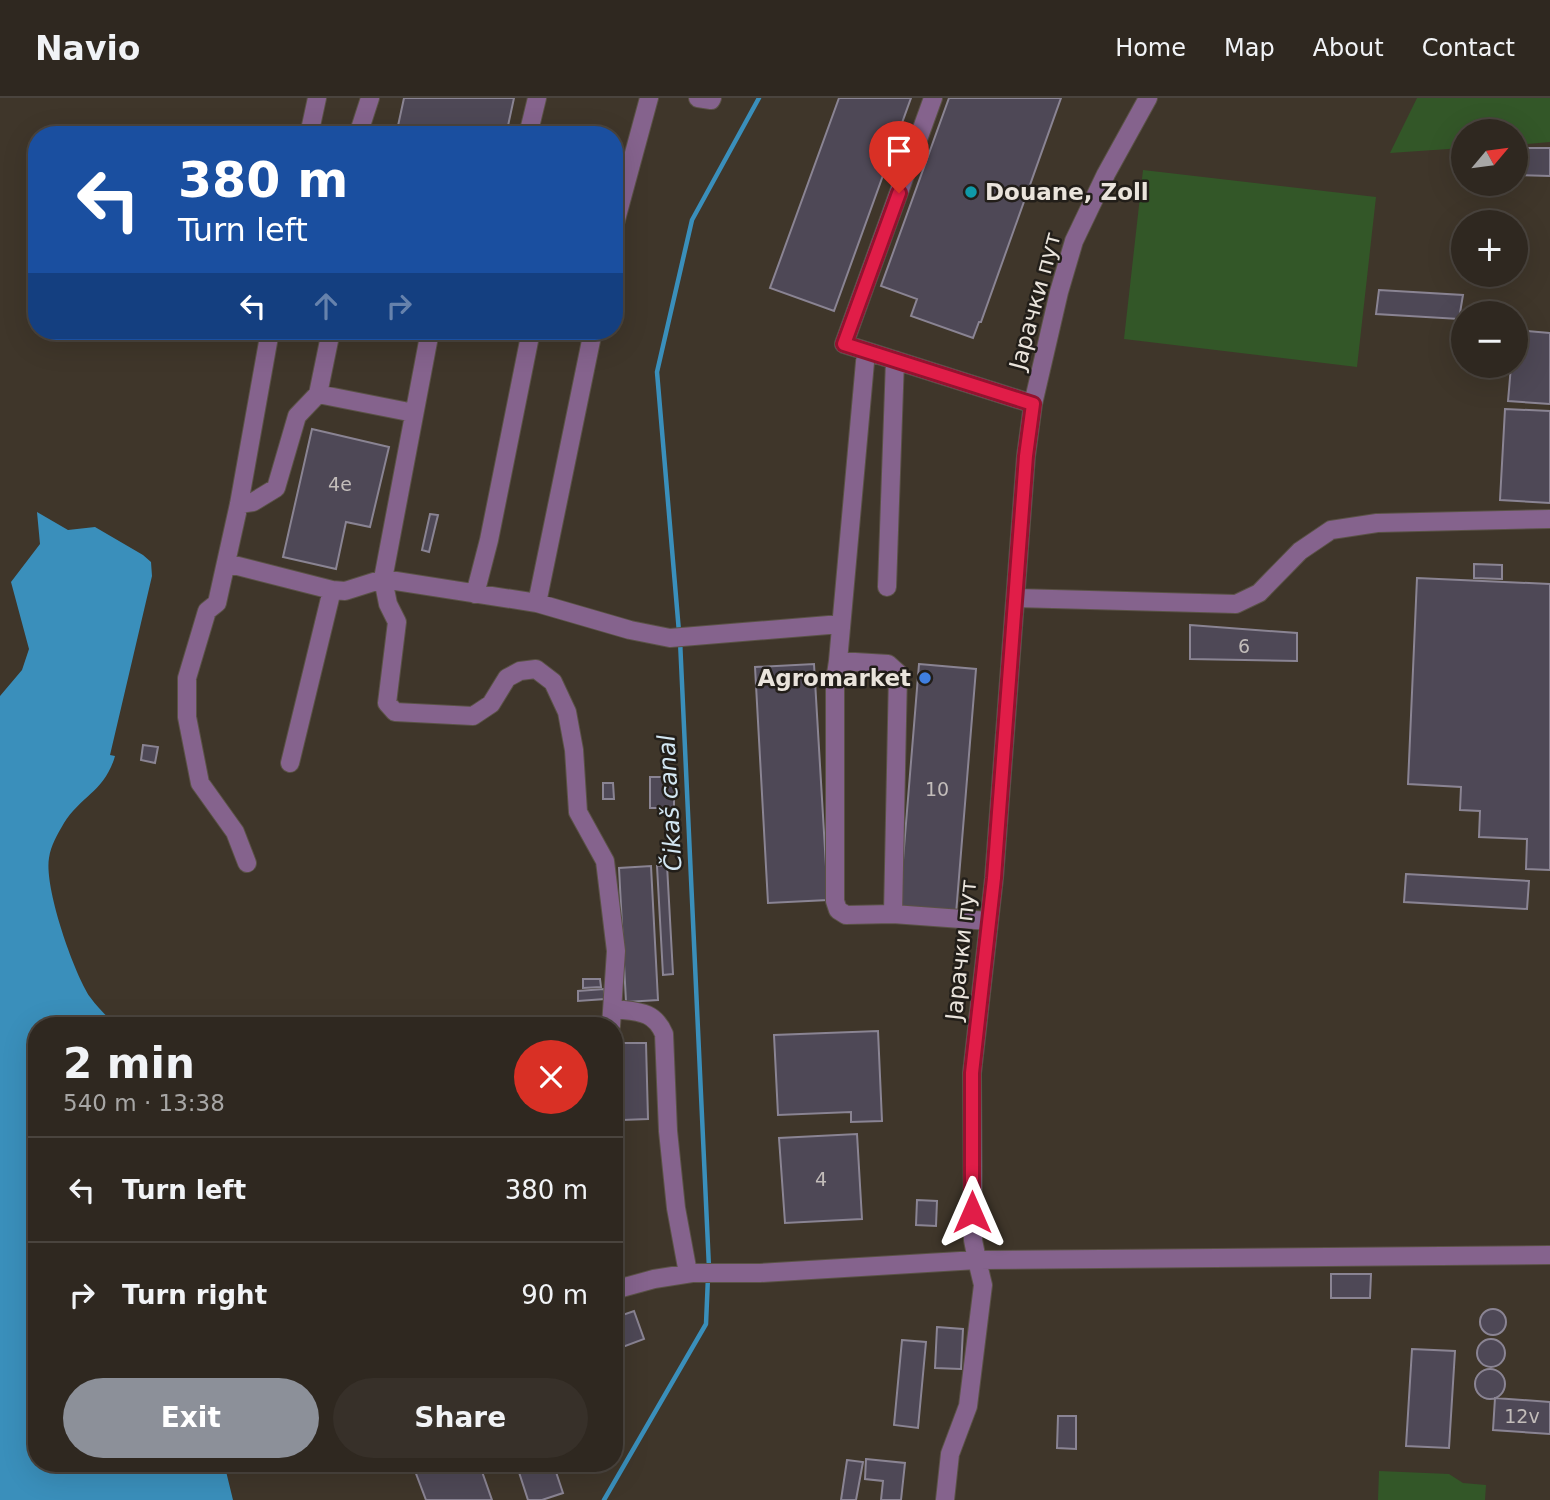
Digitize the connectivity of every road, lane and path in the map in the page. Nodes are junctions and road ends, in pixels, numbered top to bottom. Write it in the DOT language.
graph roads {
  1 [pos="317,98"];
  2 [pos="370,98"];
  3 [pos="537,98"];
  4 [pos="649,98"];
  5 [pos="698,98"];
  6 [pos="712,98"];
  7 [pos="933,98"];
  8 [pos="1148,98"];
  9 [pos="311,126"];
  10 [pos="361,126"];
  11 [pos="530,126"];
  12 [pos="623,192"];
  13 [pos="268,340"];
  14 [pos="329,340"];
  15 [pos="428,340"];
  16 [pos="529,340"];
  17 [pos="591,340"];
  18 [pos="866,351"];
  19 [pos="895,360"];
  20 [pos="317,394"];
  21 [pos="1033,404"];
  22 [pos="414,413"];
  23 [pos="239,505"];
  24 [pos="1550,519"];
  25 [pos="226,563"];
  26 [pos="383,579"];
  27 [pos="887,587"];
  28 [pos="332,590"];
  29 [pos="475,594"];
  30 [pos="1016,598"];
  31 [pos="537,603"];
  32 [pos="841,624"];
  33 [pos="838,661"];
  34 [pos="290,763"];
  35 [pos="247,863"];
  36 [pos="893,914"];
  37 [pos="989,921"];
  38 [pos="612,1017"];
  39 [pos="1550,1255"];
  40 [pos="977,1260"];
  41 [pos="690,1273"];
  42 [pos="623,1288"];
  43 [pos="945,1500"];
  1 -- 9 [label="street"];
  2 -- 10 [label="street"];
  3 -- 11 [label="street"];
  4 -- 12 [label="street"];
  5 -- 6 [label="street"];
  7 -- 18 [label="street"];
  8 -- 21 [label="street, Јарачки пут"];
  13 -- 23 [label="street"];
  14 -- 20 [label="street"];
  15 -- 22 [label="street"];
  16 -- 29 [label="street"];
  17 -- 31 [label="street"];
  18 -- 19 [label="street"];
  18 -- 32 [label="street"];
  19 -- 21 [label="street"];
  19 -- 27 [label="street"];
  20 -- 22 [label="street"];
  20 -- 23 [label="street"];
  21 -- 30 [label="street, Јарачки пут"];
  22 -- 26 [label="street"];
  23 -- 25 [label="street"];
  24 -- 30 [label="street"];
  25 -- 28 [label="street"];
  25 -- 35 [label="street"];
  26 -- 28 [label="street"];
  26 -- 29 [label="street"];
  26 -- 38 [label="street"];
  28 -- 34 [label="street"];
  29 -- 31 [label="street"];
  30 -- 37 [label="street, Јарачки пут"];
  31 -- 32 [label="street"];
  32 -- 33 [label="street"];
  33 -- 36 [label="street"];
  33 -- 36 [label="street"];
  36 -- 37 [label="street"];
  37 -- 40 [label="street, Јарачки пут"];
  38 -- 41 [label="street"];
  39 -- 40 [label="street"];
  40 -- 41 [label="street"];
  40 -- 43 [label="street, Јарачки пут"];
  41 -- 42 [label="street"];
}
